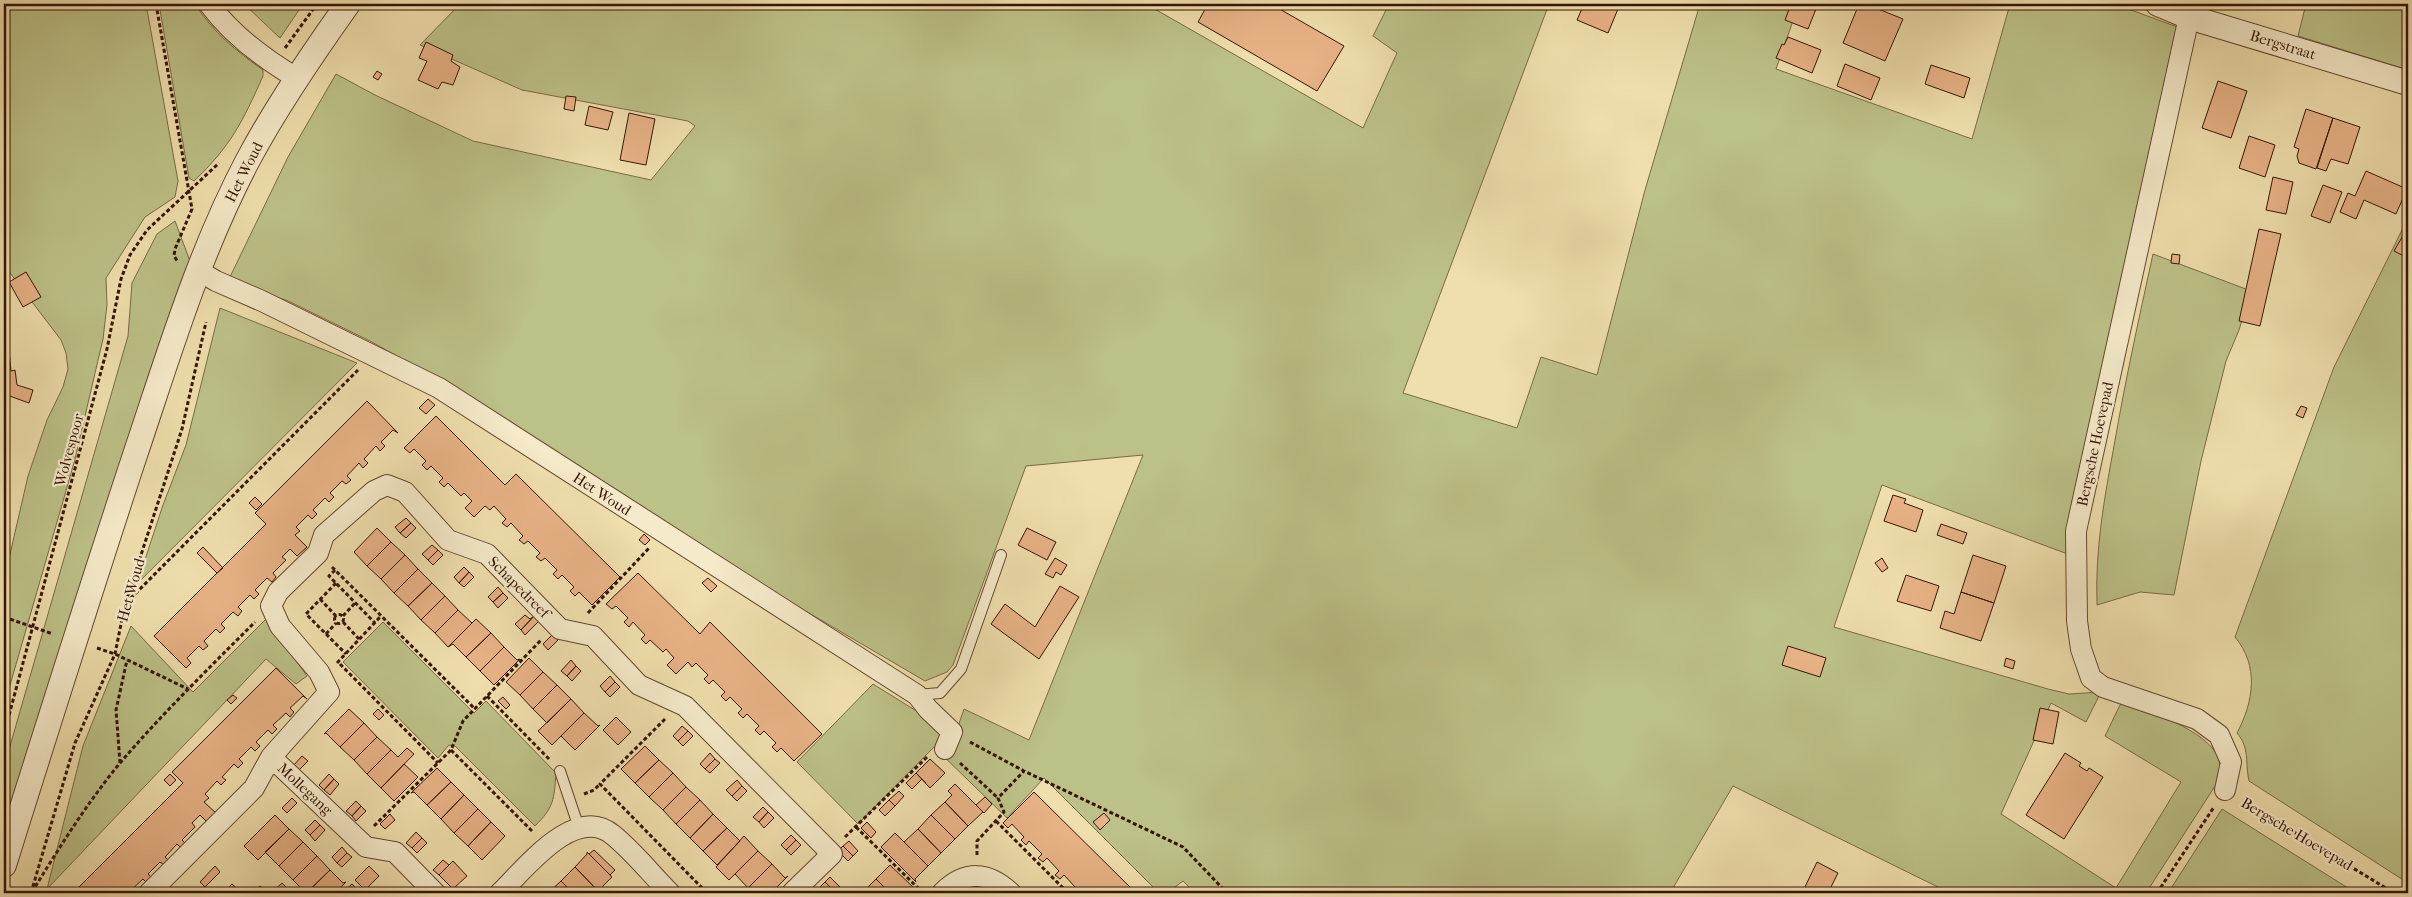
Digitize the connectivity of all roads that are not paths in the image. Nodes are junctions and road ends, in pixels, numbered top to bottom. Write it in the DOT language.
graph roads {
  1 [pos="209,4"];
  2 [pos="348,4"];
  3 [pos="2158,4"];
  4 [pos="2190,17"];
  5 [pos="298,79"];
  6 [pos="2408,83"];
  7 [pos="199,271"];
  8 [pos="1001,555"];
  9 [pos="917,695"];
  10 [pos="949,740"];
  11 [pos="271,757"];
  12 [pos="560,771"];
  13 [pos="2225,790"];
  14 [pos="579,828"];
  15 [pos="4,865"];
  16 [pos="149,893"];
  17 [pos="435,893"];
  18 [pos="500,893"];
  19 [pos="670,893"];
  20 [pos="792,893"];
  21 [pos="942,893"];
  22 [pos="1011,893"];
  1 -- 5 [label="street"];
  2 -- 5 [label="street"];
  3 -- 4 [label="street, Bergstraat"];
  4 -- 6 [label="street, Bergstraat"];
  4 -- 13 [label="street, Bergsche Hoevepad"];
  5 -- 7 [label="street, Het Woud"];
  7 -- 9 [label="street, Het Woud"];
  7 -- 15 [label="street, Het Woud"];
  8 -- 9 [label="lane"];
  9 -- 10 [label="street, Het Woud"];
  11 -- 16 [label="street, Mollegang"];
  11 -- 17 [label="street, Mollegang"];
  11 -- 20 [label="street, Schapedreef"];
  12 -- 14 [label="lane"];
  14 -- 18 [label="street"];
  14 -- 19 [label="street"];
  21 -- 22 [label="street"];
}
